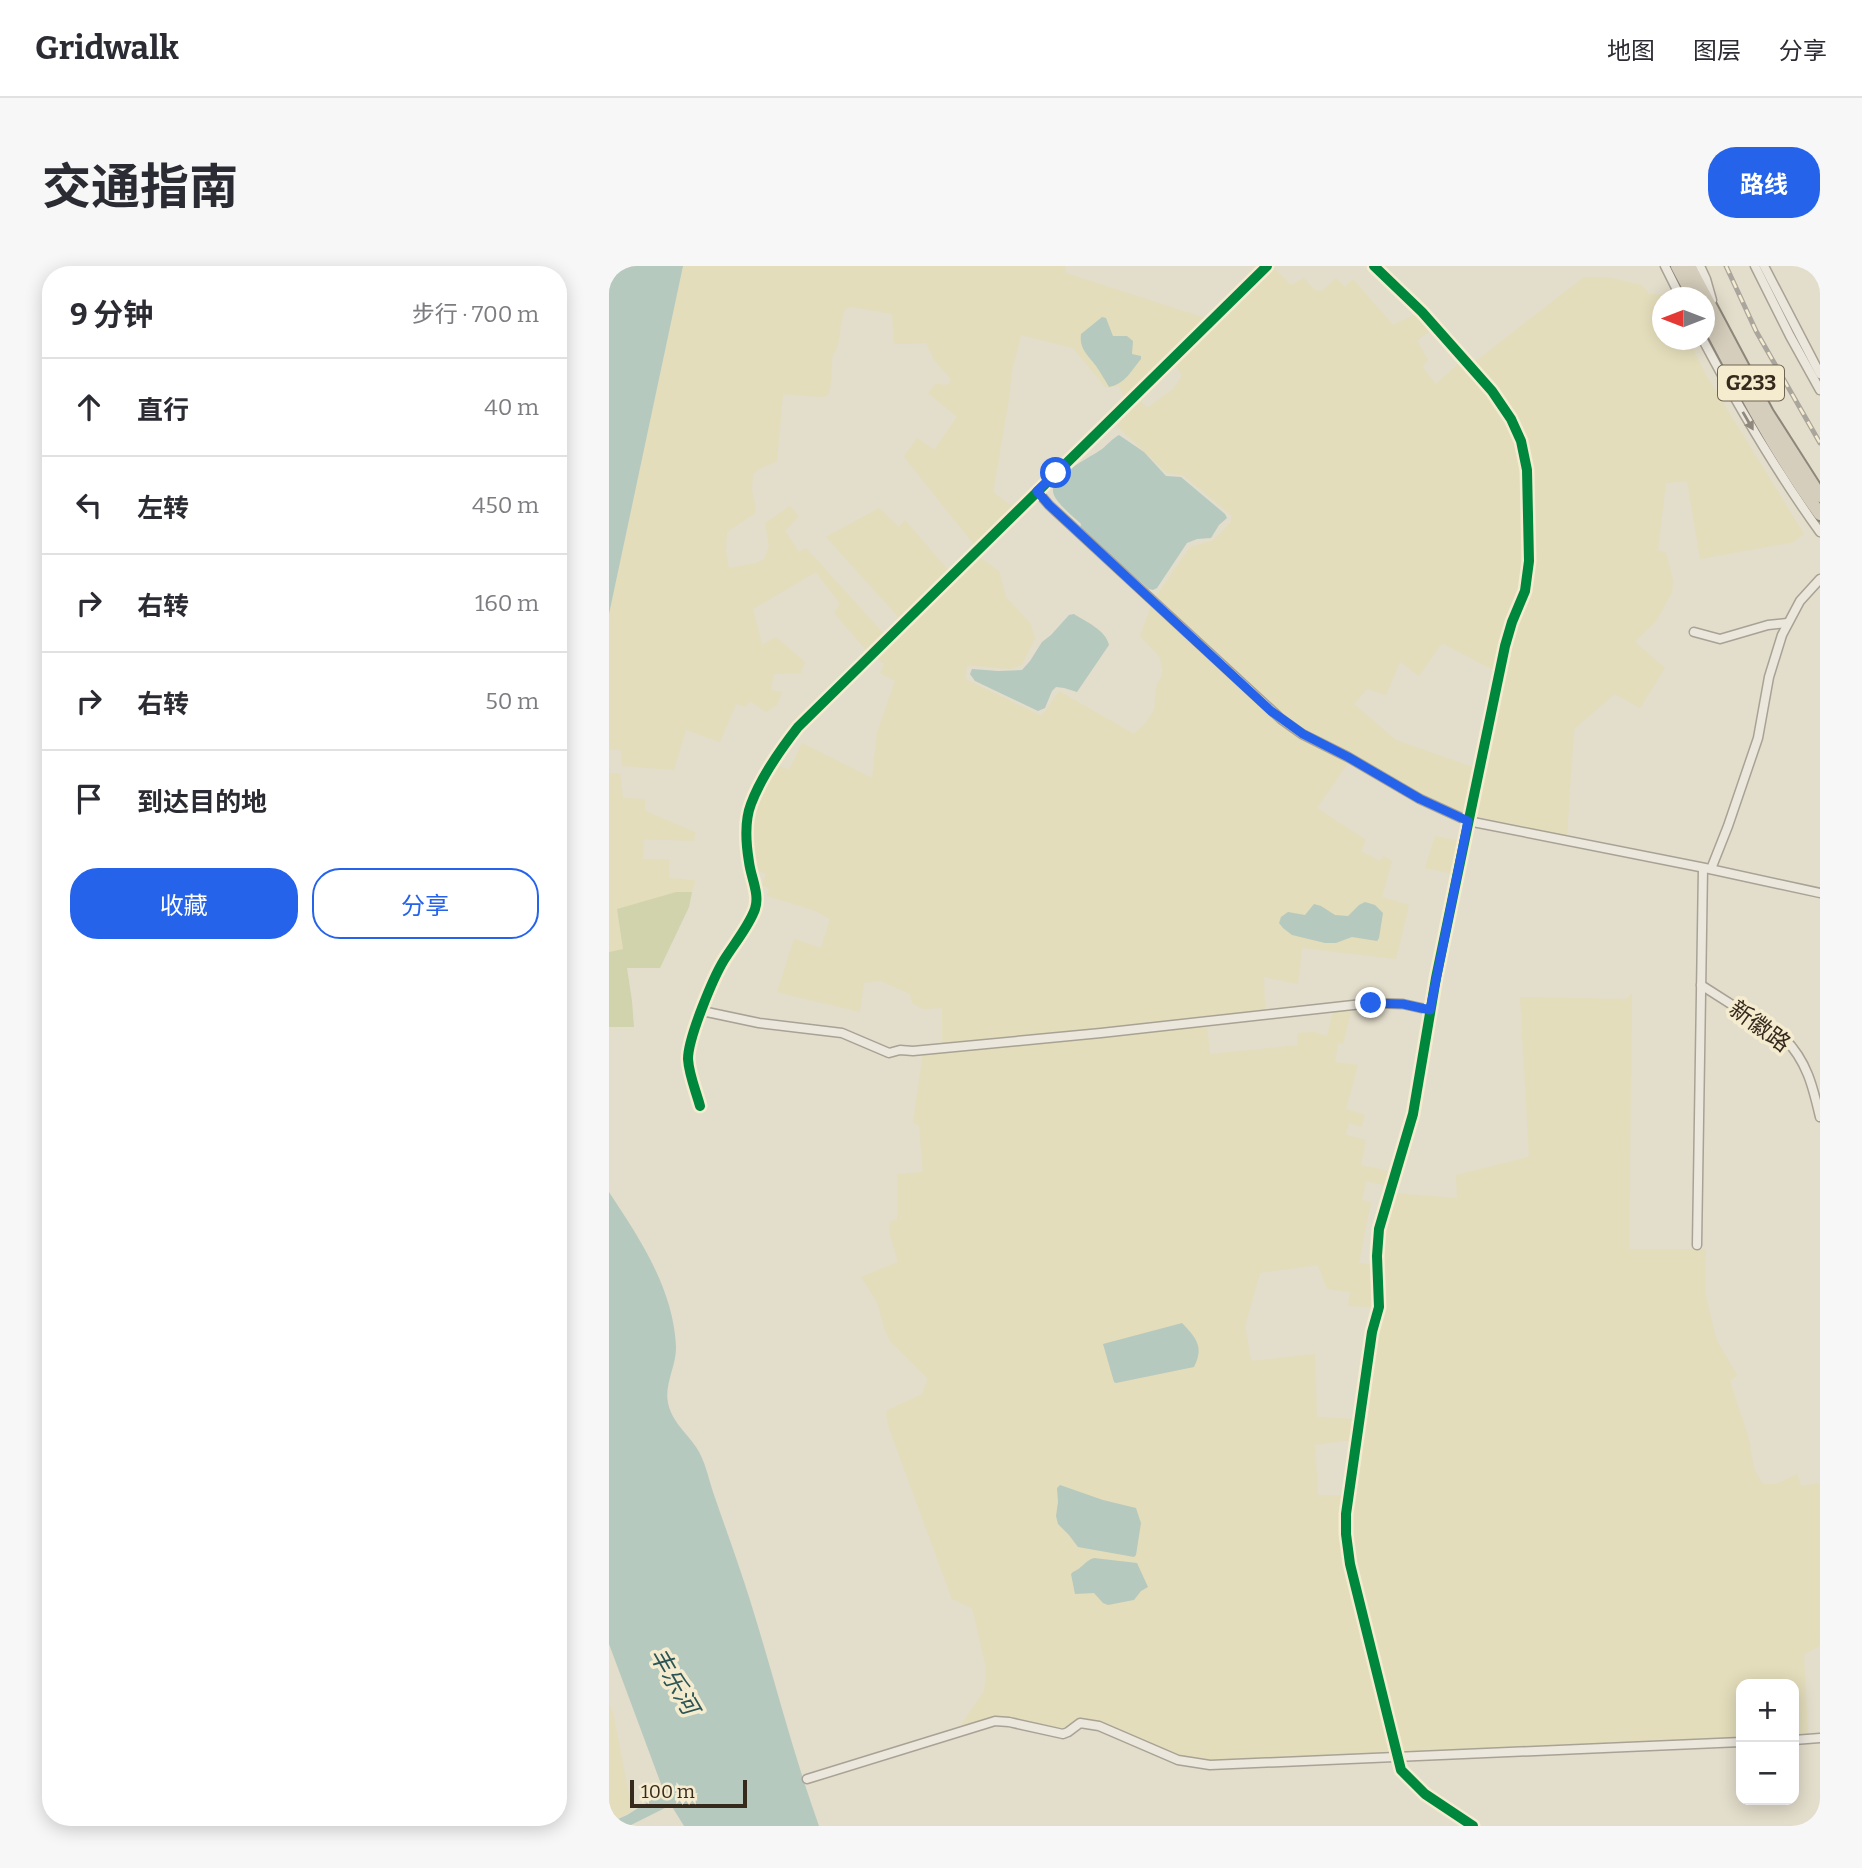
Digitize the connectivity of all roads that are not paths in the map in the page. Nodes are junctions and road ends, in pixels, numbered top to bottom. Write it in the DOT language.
graph roads {
  1 [pos="1267,266"];
  2 [pos="1374,266"];
  3 [pos="1665,266"];
  4 [pos="1677,266"];
  5 [pos="1689,266"];
  6 [pos="1700,266"];
  7 [pos="1755,266"];
  8 [pos="1764,266"];
  9 [pos="1676,287"];
  10 [pos="1688,287"];
  11 [pos="1698,287"];
  12 [pos="1707,287"];
  13 [pos="1715,325"];
  14 [pos="1715,326"];
  15 [pos="1708,350"];
  16 [pos="1820,374"];
  17 [pos="1820,390"];
  18 [pos="1037,491"];
  19 [pos="1820,496"];
  20 [pos="1820,513"];
  21 [pos="1820,532"];
  22 [pos="1820,579"];
  23 [pos="1787,623"];
  24 [pos="1695,632"];
  25 [pos="1468,821"];
  26 [pos="1707,868"];
  27 [pos="1820,893"];
  28 [pos="1701,985"];
  29 [pos="1430,1010"];
  30 [pos="702,1011"];
  31 [pos="700,1106"];
  32 [pos="1820,1117"];
  33 [pos="1697,1245"];
  34 [pos="1820,1738"];
  35 [pos="1799,1740"];
  36 [pos="1736,1742"];
  37 [pos="1397,1757"];
  38 [pos="807,1779"];
  39 [pos="1473,1826"];
  1 -- 18 [label="street"];
  2 -- 25 [label="street"];
  3 -- 9 [label="street"];
  4 -- 10 [label="highway"];
  5 -- 11 [label="highway, G233"];
  6 -- 12 [label="street"];
  7 -- 17 [label="street"];
  8 -- 16 [label="street"];
  13 -- 19 [label="highway, G233"];
  14 -- 20 [label="highway, G233"];
  15 -- 21 [label="street, one-way"];
  18 -- 25 [label="street"];
  18 -- 30 [label="street"];
  22 -- 23 [label="street"];
  23 -- 24 [label="street"];
  23 -- 26 [label="street"];
  25 -- 26 [label="street"];
  25 -- 29 [label="street"];
  26 -- 27 [label="street"];
  26 -- 28 [label="street"];
  28 -- 32 [label="street, 新徽路"];
  28 -- 33 [label="street"];
  29 -- 30 [label="street"];
  29 -- 37 [label="street"];
  30 -- 31 [label="street"];
  34 -- 35 [label="street"];
  36 -- 37 [label="street"];
  37 -- 38 [label="street"];
  37 -- 39 [label="street"];
}
